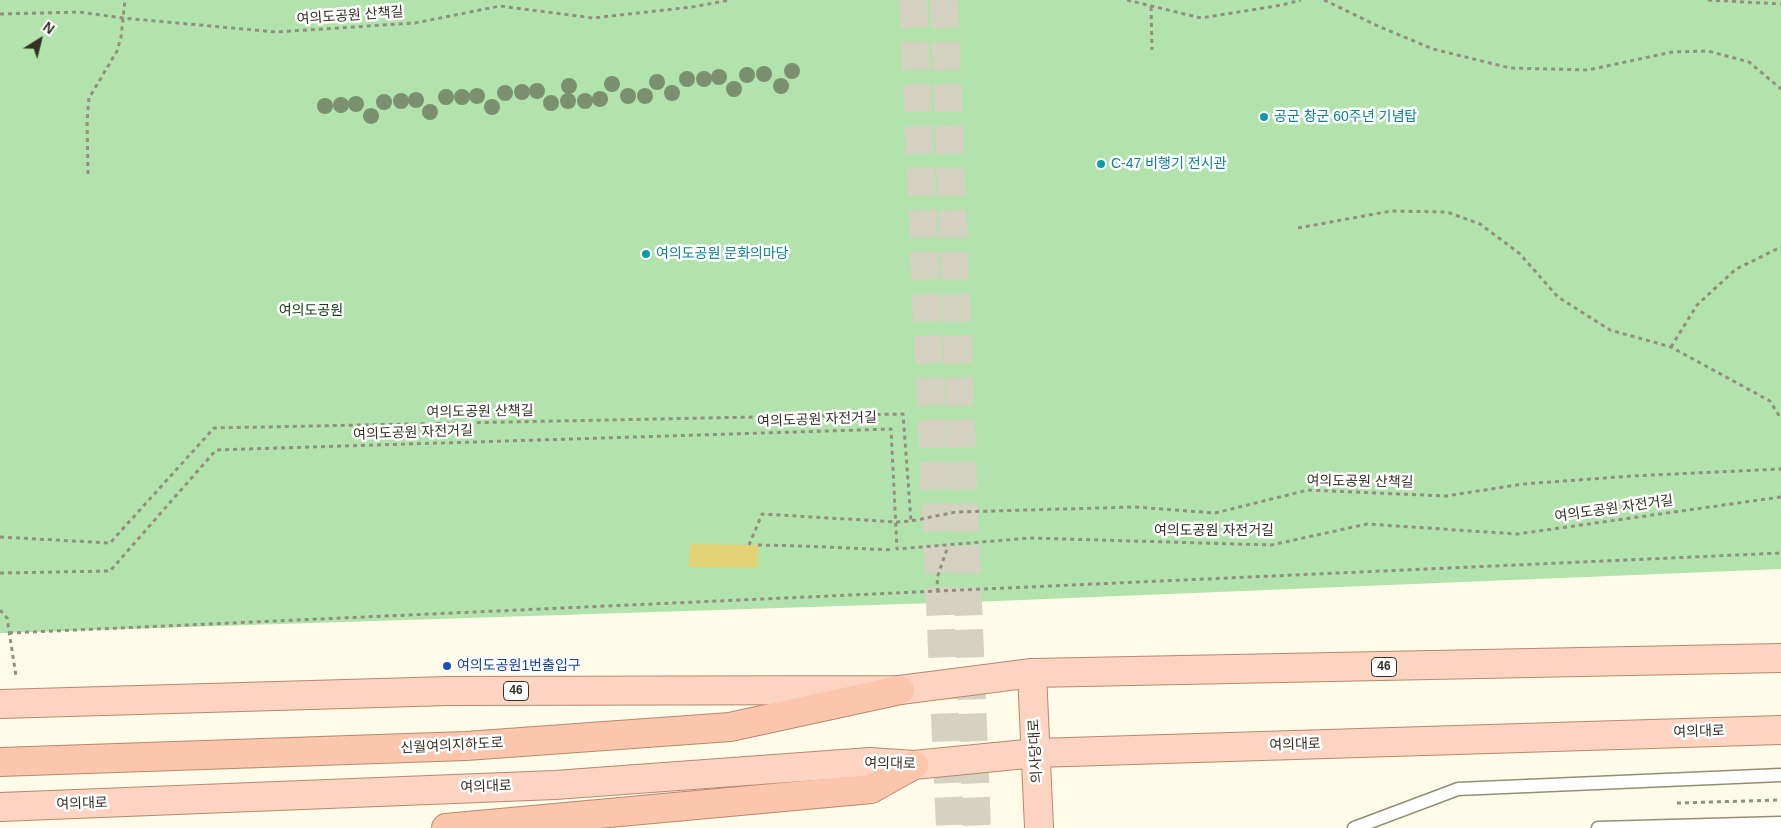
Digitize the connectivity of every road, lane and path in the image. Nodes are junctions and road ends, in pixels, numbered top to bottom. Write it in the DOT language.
graph roads {
  1 [pos="125,0"];
  2 [pos="730,0"];
  3 [pos="1127,0"];
  4 [pos="1301,0"];
  5 [pos="1324,0"];
  6 [pos="1708,0"];
  7 [pos="1781,4"];
  8 [pos="1151,7"];
  9 [pos="0,14"];
  10 [pos="123,18"];
  11 [pos="1152,50"];
  12 [pos="1781,89"];
  13 [pos="88,174"];
  14 [pos="1298,228"];
  15 [pos="1781,247"];
  16 [pos="1671,347"];
  17 [pos="1781,419"];
  18 [pos="1781,469"];
  19 [pos="1781,497"];
  20 [pos="910,521"];
  21 [pos="897,522"];
  22 [pos="0,537"];
  23 [pos="749,545"];
  24 [pos="758,546"];
  25 [pos="948,546"];
  26 [pos="893,550"];
  27 [pos="1781,553"];
  28 [pos="0,573"];
  29 [pos="938,592"];
  30 [pos="0,610"];
  31 [pos="9,633"];
  32 [pos="1781,650"];
  33 [pos="1781,657"];
  34 [pos="1736,660"];
  35 [pos="1032,673"];
  36 [pos="900,690"];
  37 [pos="10,704"];
  38 [pos="1781,730"];
  39 [pos="1036,753"];
  40 [pos="0,762"];
  41 [pos="914,765"];
  42 [pos="1781,775"];
  43 [pos="1781,800"];
  44 [pos="1677,803"];
  45 [pos="0,807"];
  46 [pos="1781,823"];
  47 [pos="446,828"];
  48 [pos="1039,828"];
  49 [pos="1354,828"];
  50 [pos="1598,828"];
  1 -- 10 [label="path"];
  2 -- 10 [label="path, 여의도공원 산책길"];
  3 -- 8 [label="path"];
  4 -- 8 [label="path"];
  5 -- 12 [label="path"];
  6 -- 7 [label="path"];
  8 -- 11 [label="path"];
  9 -- 10 [label="path, 여의도공원 산책길"];
  10 -- 13 [label="path"];
  14 -- 16 [label="path"];
  15 -- 16 [label="path"];
  16 -- 17 [label="path"];
  18 -- 20 [label="path, 여의도공원 산책길"];
  19 -- 25 [label="path, 여의도공원 자전거길"];
  20 -- 21 [label="path, 여의도공원 산책길"];
  20 -- 22 [label="path, 여의도공원 산책길"];
  21 -- 23 [label="path, 여의도공원 산책길"];
  21 -- 25 [label="path, 여의도공원 자전거길"];
  21 -- 28 [label="path, 여의도공원 자전거길"];
  24 -- 26 [label="path"];
  25 -- 29 [label="path"];
  27 -- 29 [label="path"];
  29 -- 31 [label="path"];
  30 -- 31 [label="path"];
  31 -- 37 [label="path"];
  32 -- 34 [label="lane"];
  33 -- 34 [label="main road, 46"];
  34 -- 35 [label="main road, 46"];
  35 -- 36 [label="main road, 46"];
  35 -- 39 [label="main road, 의사당대로"];
  36 -- 37 [label="main road, 46"];
  36 -- 40 [label="highway, 신월여의지하도로"];
  38 -- 39 [label="main road, 여의대로"];
  39 -- 41 [label="main road, 여의대로"];
  39 -- 48 [label="main road, 의사당대로"];
  41 -- 45 [label="main road, 여의대로"];
  41 -- 47 [label="highway"];
  42 -- 49 [label="lane"];
  43 -- 44 [label="path"];
  46 -- 50 [label="lane"];
}
